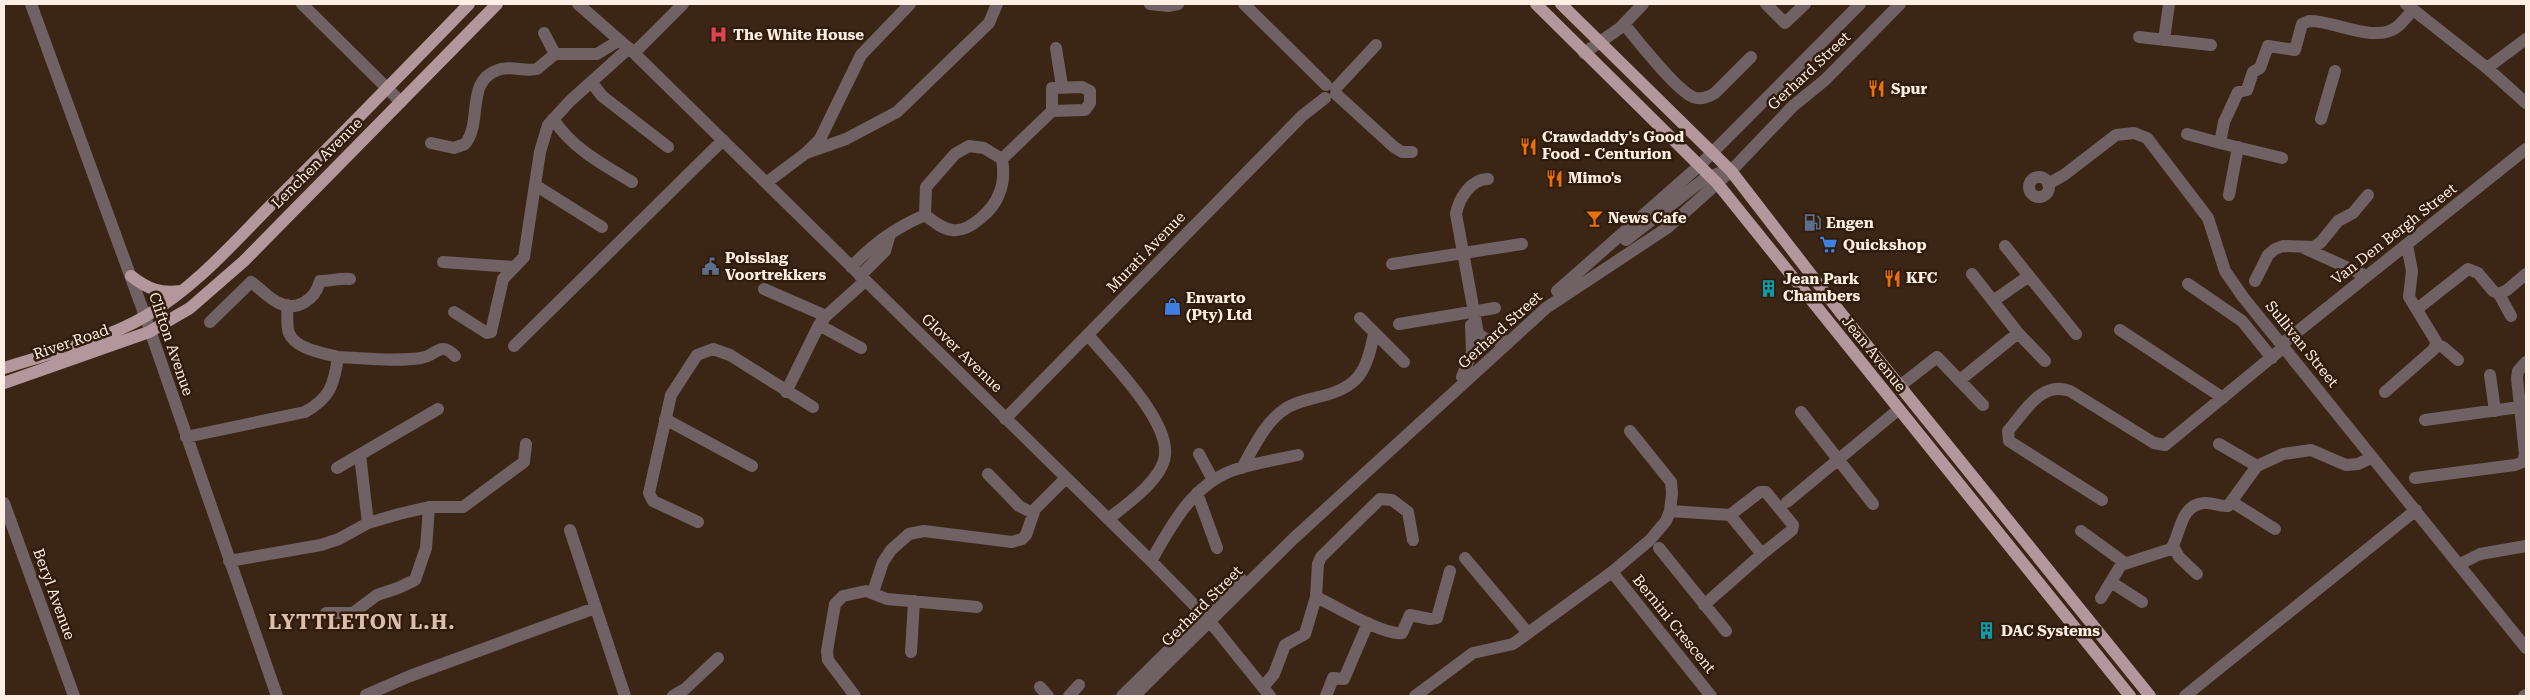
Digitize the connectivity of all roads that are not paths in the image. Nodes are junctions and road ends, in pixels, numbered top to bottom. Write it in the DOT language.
graph roads {
  1 [pos="31,4"];
  2 [pos="302,4"];
  3 [pos="469,4"];
  4 [pos="497,4"];
  5 [pos="578,4"];
  6 [pos="589,4"];
  7 [pos="683,4"];
  8 [pos="910,4"];
  9 [pos="997,4"];
  10 [pos="1150,4"];
  11 [pos="1178,4"];
  12 [pos="1244,4"];
  13 [pos="1536,4"];
  14 [pos="1561,4"];
  15 [pos="1643,4"];
  16 [pos="1766,4"];
  17 [pos="1805,4"];
  18 [pos="1860,4"];
  19 [pos="1900,4"];
  20 [pos="2169,4"];
  21 [pos="2409,7"];
  22 [pos="1624,24"];
  23 [pos="544,33"];
  24 [pos="2139,37"];
  25 [pos="2526,39"];
  26 [pos="2164,40"];
  27 [pos="1599,41"];
  28 [pos="1376,45"];
  29 [pos="626,46"];
  30 [pos="2211,46"];
  31 [pos="1056,48"];
  32 [pos="1584,53"];
  33 [pos="555,54"];
  34 [pos="1752,57"];
  35 [pos="2487,68"];
  36 [pos="2335,71"];
  37 [pos="592,83"];
  38 [pos="1062,86"];
  39 [pos="388,89"];
  40 [pos="1330,92"];
  41 [pos="401,102"];
  42 [pos="2526,103"];
  43 [pos="1052,111"];
  44 [pos="553,119"];
  45 [pos="2321,119"];
  46 [pos="2187,134"];
  47 [pos="723,140"];
  48 [pos="2220,142"];
  49 [pos="431,143"];
  50 [pos="2238,147"];
  51 [pos="668,148"];
  52 [pos="2526,149"];
  53 [pos="1412,152"];
  54 [pos="806,153"];
  55 [pos="1713,153"];
  56 [pos="2282,158"];
  57 [pos="1002,160"];
  58 [pos="1700,165"];
  59 [pos="1731,171"];
  60 [pos="1488,179"];
  61 [pos="1714,180"];
  62 [pos="632,182"];
  63 [pos="766,183"];
  64 [pos="535,184"];
  65 [pos="2048,184"];
  66 [pos="2229,195"];
  67 [pos="2368,195"];
  68 [pos="925,215"];
  69 [pos="602,227"];
  70 [pos="1522,244"];
  71 [pos="2406,244"];
  72 [pos="2005,246"];
  73 [pos="2303,248"];
  74 [pos="1463,254"];
  75 [pos="1598,256"];
  76 [pos="443,262"];
  77 [pos="1392,264"];
  78 [pos="514,267"];
  79 [pos="858,274"];
  80 [pos="1972,274"];
  81 [pos="2526,274"];
  82 [pos="131,276"];
  83 [pos="2029,276"];
  84 [pos="2366,276"];
  85 [pos="350,279"];
  86 [pos="2255,281"];
  87 [pos="2188,284"];
  88 [pos="764,289"];
  89 [pos="184,290"];
  90 [pos="2499,294"];
  91 [pos="1993,300"];
  92 [pos="288,305"];
  93 [pos="1494,308"];
  94 [pos="1471,309"];
  95 [pos="2417,309"];
  96 [pos="454,312"];
  97 [pos="145,316"];
  98 [pos="2511,316"];
  99 [pos="1360,318"];
  100 [pos="823,320"];
  101 [pos="210,322"];
  102 [pos="1399,324"];
  103 [pos="1851,324"];
  104 [pos="2120,330"];
  105 [pos="149,332"];
  106 [pos="2018,333"];
  107 [pos="1374,334"];
  108 [pos="2076,334"];
  109 [pos="1088,335"];
  110 [pos="1475,336"];
  111 [pos="1503,340"];
  112 [pos="514,346"];
  113 [pos="2283,346"];
  114 [pos="2436,346"];
  115 [pos="860,348"];
  116 [pos="338,356"];
  117 [pos="455,356"];
  118 [pos="2272,358"];
  119 [pos="2458,360"];
  120 [pos="2044,361"];
  121 [pos="1404,362"];
  122 [pos="2526,362"];
  123 [pos="4,368"];
  124 [pos="2490,375"];
  125 [pos="1462,377"];
  126 [pos="1960,380"];
  127 [pos="4,383"];
  128 [pos="1901,385"];
  129 [pos="786,392"];
  130 [pos="2386,392"];
  131 [pos="2223,398"];
  132 [pos="1983,406"];
  133 [pos="813,407"];
  134 [pos="2520,407"];
  135 [pos="438,409"];
  136 [pos="1898,410"];
  137 [pos="2495,410"];
  138 [pos="1801,412"];
  139 [pos="664,418"];
  140 [pos="1006,419"];
  141 [pos="2425,420"];
  142 [pos="2524,420"];
  143 [pos="1630,431"];
  144 [pos="1916,431"];
  145 [pos="186,437"];
  146 [pos="526,444"];
  147 [pos="2219,444"];
  148 [pos="1199,454"];
  149 [pos="360,455"];
  150 [pos="1298,455"];
  151 [pos="1837,458"];
  152 [pos="2371,458"];
  153 [pos="752,466"];
  154 [pos="2257,466"];
  155 [pos="337,468"];
  156 [pos="1242,468"];
  157 [pos="988,474"];
  158 [pos="1066,478"];
  159 [pos="2415,478"];
  160 [pos="1213,480"];
  161 [pos="1197,494"];
  162 [pos="2102,500"];
  163 [pos="1787,502"];
  164 [pos="2232,502"];
  165 [pos="4,503"];
  166 [pos="1873,504"];
  167 [pos="429,507"];
  168 [pos="2416,510"];
  169 [pos="1670,511"];
  170 [pos="1033,513"];
  171 [pos="1730,515"];
  172 [pos="1108,520"];
  173 [pos="698,522"];
  174 [pos="368,523"];
  175 [pos="2275,529"];
  176 [pos="570,530"];
  177 [pos="2081,531"];
  178 [pos="1413,540"];
  179 [pos="2173,546"];
  180 [pos="2526,546"];
  181 [pos="1217,548"];
  182 [pos="1658,548"];
  183 [pos="1762,554"];
  184 [pos="1465,558"];
  185 [pos="229,561"];
  186 [pos="1151,561"];
  187 [pos="2125,563"];
  188 [pos="2460,564"];
  189 [pos="1450,571"];
  190 [pos="1612,572"];
  191 [pos="2197,574"];
  192 [pos="2111,582"];
  193 [pos="873,592"];
  194 [pos="1316,597"];
  195 [pos="2101,598"];
  196 [pos="914,601"];
  197 [pos="2142,602"];
  198 [pos="1704,605"];
  199 [pos="977,607"];
  200 [pos="595,608"];
  201 [pos="326,613"];
  202 [pos="1206,618"];
  203 [pos="1368,623"];
  204 [pos="1726,631"];
  205 [pos="1528,633"];
  206 [pos="2526,648"];
  207 [pos="911,652"];
  208 [pos="718,658"];
  209 [pos="1079,685"];
  210 [pos="1267,693"];
  211 [pos="366,695"];
  212 [pos="74,696"];
  213 [pos="278,696"];
  214 [pos="625,696"];
  215 [pos="672,696"];
  216 [pos="855,696"];
  217 [pos="1069,696"];
  218 [pos="1122,696"];
  219 [pos="1134,696"];
  220 [pos="1326,696"];
  221 [pos="1415,696"];
  222 [pos="1711,696"];
  223 [pos="2130,696"];
  224 [pos="2150,696"];
  225 [pos="2185,696"];
  1 -- 82 [label="street, Clifton Avenue"];
  2 -- 39 [label="street"];
  3 -- 39 [label="main road, Lenchen Avenue"];
  4 -- 41 [label="main road, Lenchen Avenue"];
  5 -- 29 [label="street, Glover Avenue"];
  6 -- 29 [label="street, Glover Avenue"];
  7 -- 29 [label="street"];
  8 -- 54 [label="street"];
  9 -- 54 [label="street"];
  10 -- 11 [label="street"];
  12 -- 40 [label="street"];
  13 -- 32 [label="main road, Jean Avenue"];
  14 -- 27 [label="main road, Jean Avenue"];
  15 -- 22 [label="street"];
  16 -- 17 [label="street"];
  18 -- 55 [label="street, Gerhard Street"];
  19 -- 59 [label="street, Gerhard Street"];
  20 -- 26 [label="street"];
  21 -- 35 [label="street"];
  21 -- 48 [label="street"];
  22 -- 27 [label="street"];
  22 -- 34 [label="street"];
  23 -- 33 [label="street"];
  24 -- 26 [label="street"];
  25 -- 35 [label="street"];
  26 -- 30 [label="street"];
  27 -- 32 [label="street"];
  27 -- 55 [label="main road, Jean Avenue"];
  28 -- 40 [label="street, Murati Avenue"];
  29 -- 33 [label="street"];
  29 -- 37 [label="street"];
  29 -- 47 [label="street, Glover Avenue"];
  31 -- 38 [label="street"];
  32 -- 58 [label="main road, Jean Avenue"];
  33 -- 49 [label="street"];
  35 -- 42 [label="street"];
  36 -- 45 [label="street"];
  37 -- 44 [label="street"];
  37 -- 51 [label="street"];
  38 -- 43 [label="street"];
  38 -- 43 [label="street"];
  39 -- 41 [label="street"];
  39 -- 89 [label="main road, Lenchen Avenue"];
  40 -- 53 [label="street"];
  40 -- 109 [label="street, Murati Avenue"];
  41 -- 105 [label="main road, Lenchen Avenue"];
  43 -- 57 [label="street"];
  44 -- 62 [label="street"];
  44 -- 64 [label="street"];
  46 -- 48 [label="street"];
  47 -- 63 [label="street, Glover Avenue"];
  47 -- 112 [label="street"];
  48 -- 50 [label="street"];
  50 -- 56 [label="street"];
  50 -- 66 [label="street"];
  52 -- 71 [label="street, Van Den Bergh Street"];
  54 -- 63 [label="street"];
  55 -- 58 [label="street, Gerhard Street"];
  55 -- 59 [label="main road, Jean Avenue"];
  57 -- 68 [label="street"];
  57 -- 68 [label="street"];
  58 -- 61 [label="main road, Jean Avenue"];
  58 -- 75 [label="street, Gerhard Street"];
  59 -- 61 [label="street, Gerhard Street"];
  59 -- 103 [label="main road, Jean Avenue"];
  60 -- 74 [label="street"];
  61 -- 75 [label="street"];
  61 -- 136 [label="main road, Jean Avenue"];
  61 -- 202 [label="street, Gerhard Street"];
  63 -- 79 [label="street, Glover Avenue"];
  64 -- 69 [label="street"];
  64 -- 78 [label="street"];
  65 -- 113 [label="street, Sullivan Street"];
  67 -- 73 [label="street"];
  68 -- 79 [label="street"];
  70 -- 74 [label="street"];
  71 -- 84 [label="street, Van Den Bergh Street"];
  71 -- 95 [label="street"];
  72 -- 83 [label="street"];
  73 -- 84 [label="street"];
  73 -- 86 [label="street"];
  74 -- 77 [label="street"];
  74 -- 94 [label="street"];
  75 -- 111 [label="street, Gerhard Street"];
  76 -- 78 [label="street"];
  78 -- 96 [label="street"];
  79 -- 100 [label="street"];
  79 -- 140 [label="street, Glover Avenue"];
  80 -- 91 [label="street"];
  81 -- 90 [label="street"];
  82 -- 89 [label="main road"];
  82 -- 97 [label="street, Clifton Avenue"];
  83 -- 91 [label="street"];
  83 -- 108 [label="street"];
  84 -- 113 [label="street, Van Den Bergh Street"];
  85 -- 92 [label="street"];
  87 -- 118 [label="street"];
  88 -- 100 [label="street"];
  89 -- 97 [label="main road, Lenchen Avenue"];
  90 -- 95 [label="street"];
  90 -- 98 [label="street"];
  91 -- 106 [label="street"];
  92 -- 101 [label="street"];
  92 -- 116 [label="street"];
  93 -- 94 [label="street"];
  94 -- 102 [label="street"];
  94 -- 110 [label="street"];
  95 -- 114 [label="street"];
  97 -- 105 [label="street, Clifton Avenue"];
  97 -- 123 [label="main road, River Road"];
  99 -- 107 [label="street"];
  100 -- 115 [label="street"];
  100 -- 129 [label="street"];
  103 -- 128 [label="main road, Jean Avenue"];
  103 -- 144 [label="main road"];
  104 -- 131 [label="street"];
  105 -- 127 [label="main road, River Road"];
  105 -- 145 [label="street, Clifton Avenue"];
  106 -- 120 [label="street"];
  106 -- 126 [label="street"];
  107 -- 121 [label="street"];
  107 -- 156 [label="street"];
  109 -- 140 [label="street, Murati Avenue"];
  109 -- 172 [label="street"];
  110 -- 111 [label="street"];
  110 -- 125 [label="street"];
  111 -- 125 [label="street, Gerhard Street"];
  113 -- 118 [label="street, Van Den Bergh Street"];
  113 -- 152 [label="street, Sullivan Street"];
  114 -- 119 [label="street"];
  114 -- 130 [label="street"];
  116 -- 117 [label="street"];
  116 -- 145 [label="street"];
  118 -- 131 [label="street, Van Den Bergh Street"];
  122 -- 134 [label="street"];
  124 -- 137 [label="street"];
  125 -- 202 [label="street, Gerhard Street"];
  126 -- 128 [label="street"];
  126 -- 132 [label="street"];
  128 -- 224 [label="main road, Jean Avenue"];
  129 -- 133 [label="street"];
  129 -- 139 [label="street"];
  131 -- 162 [label="street, Van Den Bergh Street"];
  134 -- 137 [label="street"];
  134 -- 142 [label="street"];
  135 -- 149 [label="street"];
  136 -- 144 [label="main road, Jean Avenue"];
  136 -- 151 [label="street"];
  137 -- 141 [label="street"];
  138 -- 151 [label="street"];
  139 -- 153 [label="street"];
  139 -- 173 [label="street"];
  140 -- 158 [label="street, Glover Avenue"];
  142 -- 159 [label="street"];
  143 -- 169 [label="street, Bernini Crescent"];
  144 -- 223 [label="main road, Jean Avenue"];
  145 -- 185 [label="street, Clifton Avenue"];
  146 -- 167 [label="street"];
  147 -- 154 [label="street"];
  148 -- 160 [label="street"];
  149 -- 155 [label="street"];
  149 -- 174 [label="street"];
  150 -- 156 [label="street"];
  151 -- 163 [label="street"];
  151 -- 166 [label="street"];
  152 -- 154 [label="street"];
  152 -- 168 [label="street, Sullivan Street"];
  154 -- 164 [label="street"];
  156 -- 160 [label="street"];
  157 -- 170 [label="street"];
  158 -- 170 [label="street"];
  158 -- 172 [label="street, Glover Avenue"];
  160 -- 161 [label="street"];
  161 -- 181 [label="street"];
  161 -- 186 [label="street"];
  164 -- 175 [label="street"];
  164 -- 179 [label="street"];
  165 -- 212 [label="street, Beryl Avenue"];
  167 -- 174 [label="street"];
  167 -- 201 [label="street"];
  168 -- 188 [label="street, Sullivan Street"];
  168 -- 225 [label="street"];
  169 -- 171 [label="street"];
  169 -- 190 [label="street, Bernini Crescent"];
  170 -- 193 [label="street"];
  171 -- 183 [label="street"];
  171 -- 183 [label="street"];
  172 -- 186 [label="street, Glover Avenue"];
  174 -- 185 [label="street"];
  176 -- 200 [label="street"];
  177 -- 187 [label="street"];
  178 -- 194 [label="street"];
  179 -- 187 [label="street"];
  179 -- 191 [label="street"];
  180 -- 188 [label="street"];
  182 -- 198 [label="street"];
  183 -- 198 [label="street"];
  184 -- 205 [label="street"];
  185 -- 213 [label="street, Clifton Avenue"];
  186 -- 202 [label="street, Glover Avenue"];
  187 -- 192 [label="street"];
  188 -- 206 [label="street, Sullivan Street"];
  189 -- 203 [label="street"];
  190 -- 205 [label="street, Bernini Crescent"];
  190 -- 222 [label="street, Bernini Crescent"];
  192 -- 195 [label="street"];
  192 -- 197 [label="street"];
  193 -- 196 [label="street"];
  193 -- 216 [label="street"];
  194 -- 203 [label="street"];
  194 -- 210 [label="street"];
  196 -- 199 [label="street"];
  196 -- 207 [label="street"];
  198 -- 204 [label="street"];
  200 -- 211 [label="street"];
  200 -- 214 [label="street"];
  202 -- 210 [label="street, Glover Avenue"];
  202 -- 218 [label="street, Gerhard Street"];
  202 -- 219 [label="street, Gerhard Street"];
  203 -- 220 [label="street"];
  205 -- 221 [label="street, Bernini Crescent"];
  208 -- 215 [label="street"];
  209 -- 217 [label="street"];
}
